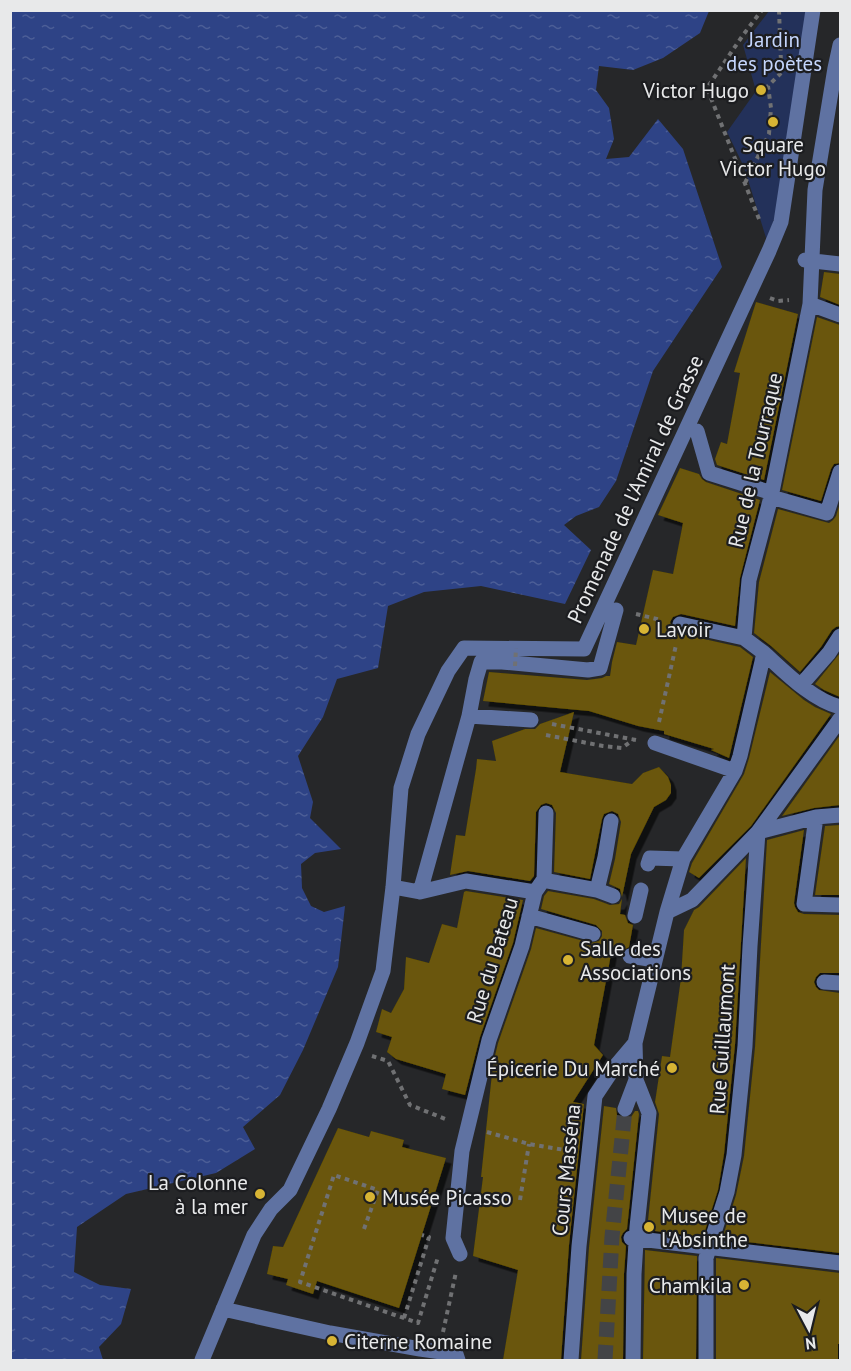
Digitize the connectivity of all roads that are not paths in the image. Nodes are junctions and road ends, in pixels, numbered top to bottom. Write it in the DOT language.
graph roads {
  1 [pos="813,10"];
  2 [pos="840,45"];
  3 [pos="808,261"];
  4 [pos="840,264"];
  5 [pos="810,304"];
  6 [pos="840,315"];
  7 [pos="697,431"];
  8 [pos="840,472"];
  9 [pos="771,495"];
  10 [pos="616,610"];
  11 [pos="680,624"];
  12 [pos="840,636"];
  13 [pos="744,638"];
  14 [pos="764,653"];
  15 [pos="801,685"];
  16 [pos="840,707"];
  17 [pos="469,716"];
  18 [pos="840,719"];
  19 [pos="531,720"];
  20 [pos="655,743"];
  21 [pos="735,771"];
  22 [pos="546,813"];
  23 [pos="840,815"];
  24 [pos="816,817"];
  25 [pos="611,821"];
  26 [pos="758,832"];
  27 [pos="683,860"];
  28 [pos="648,864"];
  29 [pos="544,879"];
  30 [pos="393,887"];
  31 [pos="597,890"];
  32 [pos="420,892"];
  33 [pos="535,892"];
  34 [pos="638,903"];
  35 [pos="840,905"];
  36 [pos="667,912"];
  37 [pos="529,916"];
  38 [pos="593,934"];
  39 [pos="630,956"];
  40 [pos="656,960"];
  41 [pos="824,982"];
  42 [pos="840,983"];
  43 [pos="635,1044"];
  44 [pos="636,1080"];
  45 [pos="625,1109"];
  46 [pos="634,1238"];
  47 [pos="709,1247"];
  48 [pos="460,1254"];
  49 [pos="840,1263"];
  50 [pos="223,1309"];
  51 [pos="202,1360"];
  52 [pos="458,1360"];
  53 [pos="571,1360"];
  54 [pos="633,1360"];
  55 [pos="706,1360"];
  1 -- 30 [label="street, Promenade de l'Amiral de Grasse"];
  2 -- 3 [label="street, Rue de la Tourraque"];
  3 -- 4 [label="street"];
  3 -- 5 [label="street, Rue de la Tourraque"];
  5 -- 6 [label="street"];
  5 -- 9 [label="street, Rue de la Tourraque"];
  7 -- 9 [label="street"];
  8 -- 9 [label="street"];
  9 -- 13 [label="street, Rue de la Tourraque"];
  10 -- 17 [label="street"];
  11 -- 13 [label="street"];
  12 -- 15 [label="street"];
  13 -- 14 [label="street"];
  14 -- 15 [label="street"];
  14 -- 21 [label="street"];
  15 -- 16 [label="street"];
  17 -- 19 [label="street"];
  17 -- 32 [label="street"];
  18 -- 26 [label="street"];
  20 -- 21 [label="street"];
  21 -- 27 [label="street"];
  22 -- 29 [label="street"];
  23 -- 24 [label="street"];
  24 -- 26 [label="street"];
  24 -- 35 [label="street"];
  25 -- 31 [label="street"];
  26 -- 36 [label="street"];
  26 -- 47 [label="street, Rue Guillaumont"];
  27 -- 28 [label="street"];
  27 -- 36 [label="street, Cours Masséna"];
  29 -- 31 [label="street"];
  29 -- 33 [label="street"];
  30 -- 32 [label="street"];
  30 -- 50 [label="street, Promenade de l'Amiral de Grasse"];
  31 -- 34 [label="street"];
  32 -- 33 [label="street"];
  33 -- 37 [label="street, Rue du Bateau"];
  36 -- 40 [label="street, Cours Masséna"];
  37 -- 38 [label="street"];
  37 -- 48 [label="street, Rue du Bateau"];
  39 -- 40 [label="street"];
  40 -- 43 [label="street, Cours Masséna"];
  41 -- 42 [label="street"];
  43 -- 44 [label="street"];
  43 -- 53 [label="street, Cours Masséna"];
  44 -- 45 [label="street"];
  44 -- 46 [label="street"];
  46 -- 47 [label="street"];
  46 -- 54 [label="street"];
  47 -- 49 [label="street"];
  47 -- 55 [label="street, Rue Guillaumont"];
  50 -- 51 [label="street, Promenade de l'Amiral de Grasse"];
  50 -- 52 [label="street"];
}
